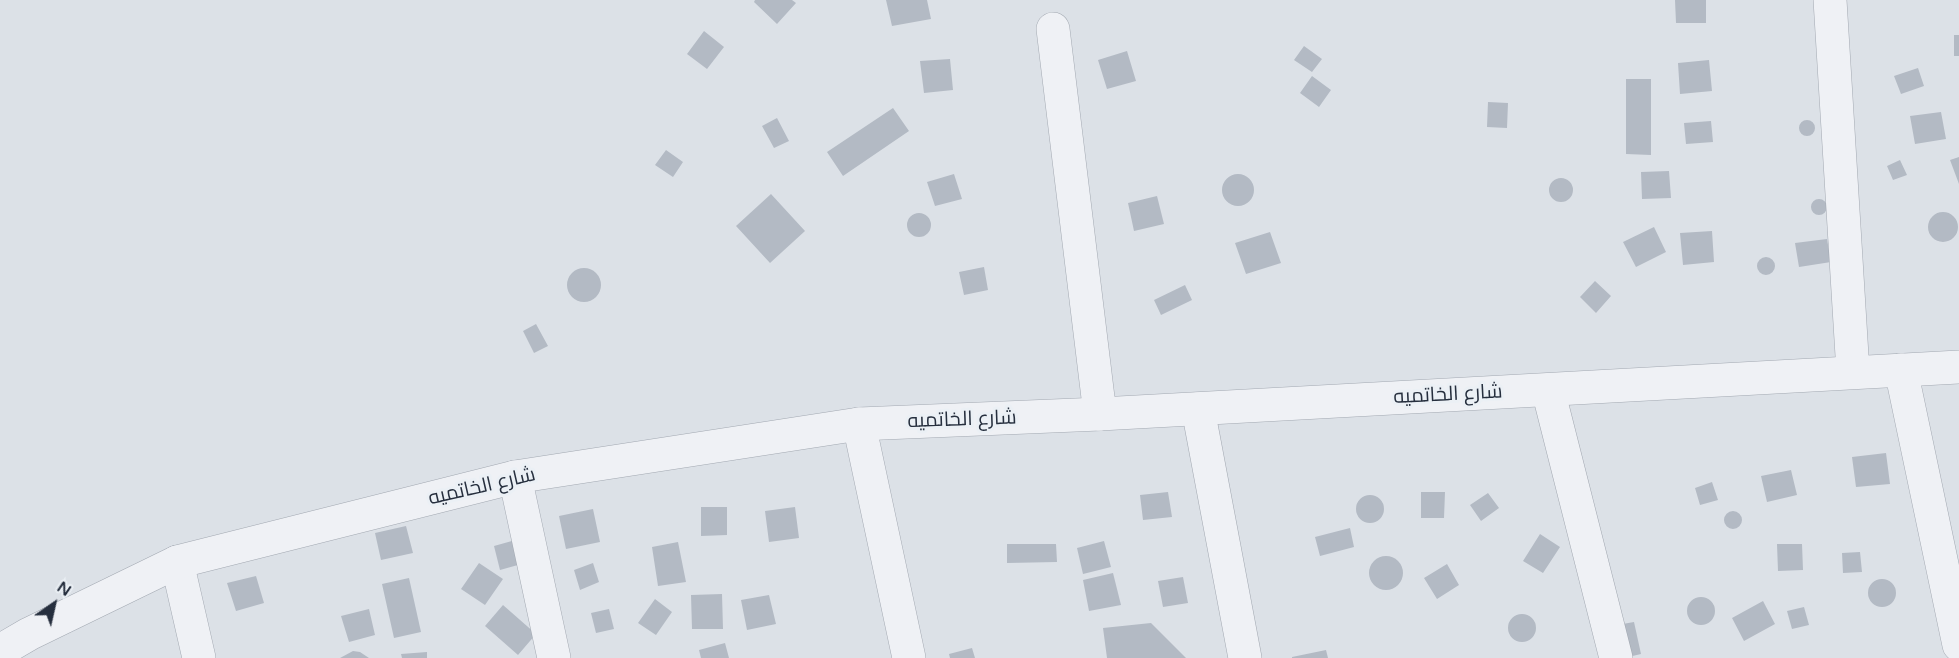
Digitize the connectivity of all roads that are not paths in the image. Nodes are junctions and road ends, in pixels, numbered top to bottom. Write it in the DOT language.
graph roads {
  1 [pos="1830,0"];
  2 [pos="1053,28"];
  3 [pos="1959,367"];
  4 [pos="1900,370"];
  5 [pos="1854,372"];
  6 [pos="1548,390"];
  7 [pos="1198,409"];
  8 [pos="1100,414"];
  9 [pos="859,424"];
  10 [pos="515,477"];
  11 [pos="177,562"];
  12 [pos="1959,645"];
  13 [pos="0,651"];
  14 [pos="199,658"];
  15 [pos="554,658"];
  16 [pos="909,658"];
  17 [pos="1245,658"];
  18 [pos="1616,658"];
  1 -- 5 [label="street"];
  2 -- 8 [label="street"];
  3 -- 4 [label="street, شارع الخاتميه"];
  4 -- 5 [label="street, شارع الخاتميه"];
  4 -- 12 [label="street"];
  5 -- 6 [label="street, شارع الخاتميه"];
  6 -- 7 [label="street, شارع الخاتميه"];
  6 -- 18 [label="street"];
  7 -- 8 [label="street, شارع الخاتميه"];
  7 -- 17 [label="street"];
  8 -- 9 [label="street, شارع الخاتميه"];
  9 -- 10 [label="street, شارع الخاتميه"];
  9 -- 16 [label="street"];
  10 -- 11 [label="street, شارع الخاتميه"];
  10 -- 15 [label="street"];
  11 -- 13 [label="street, شارع الخاتميه"];
  11 -- 14 [label="street"];
}
